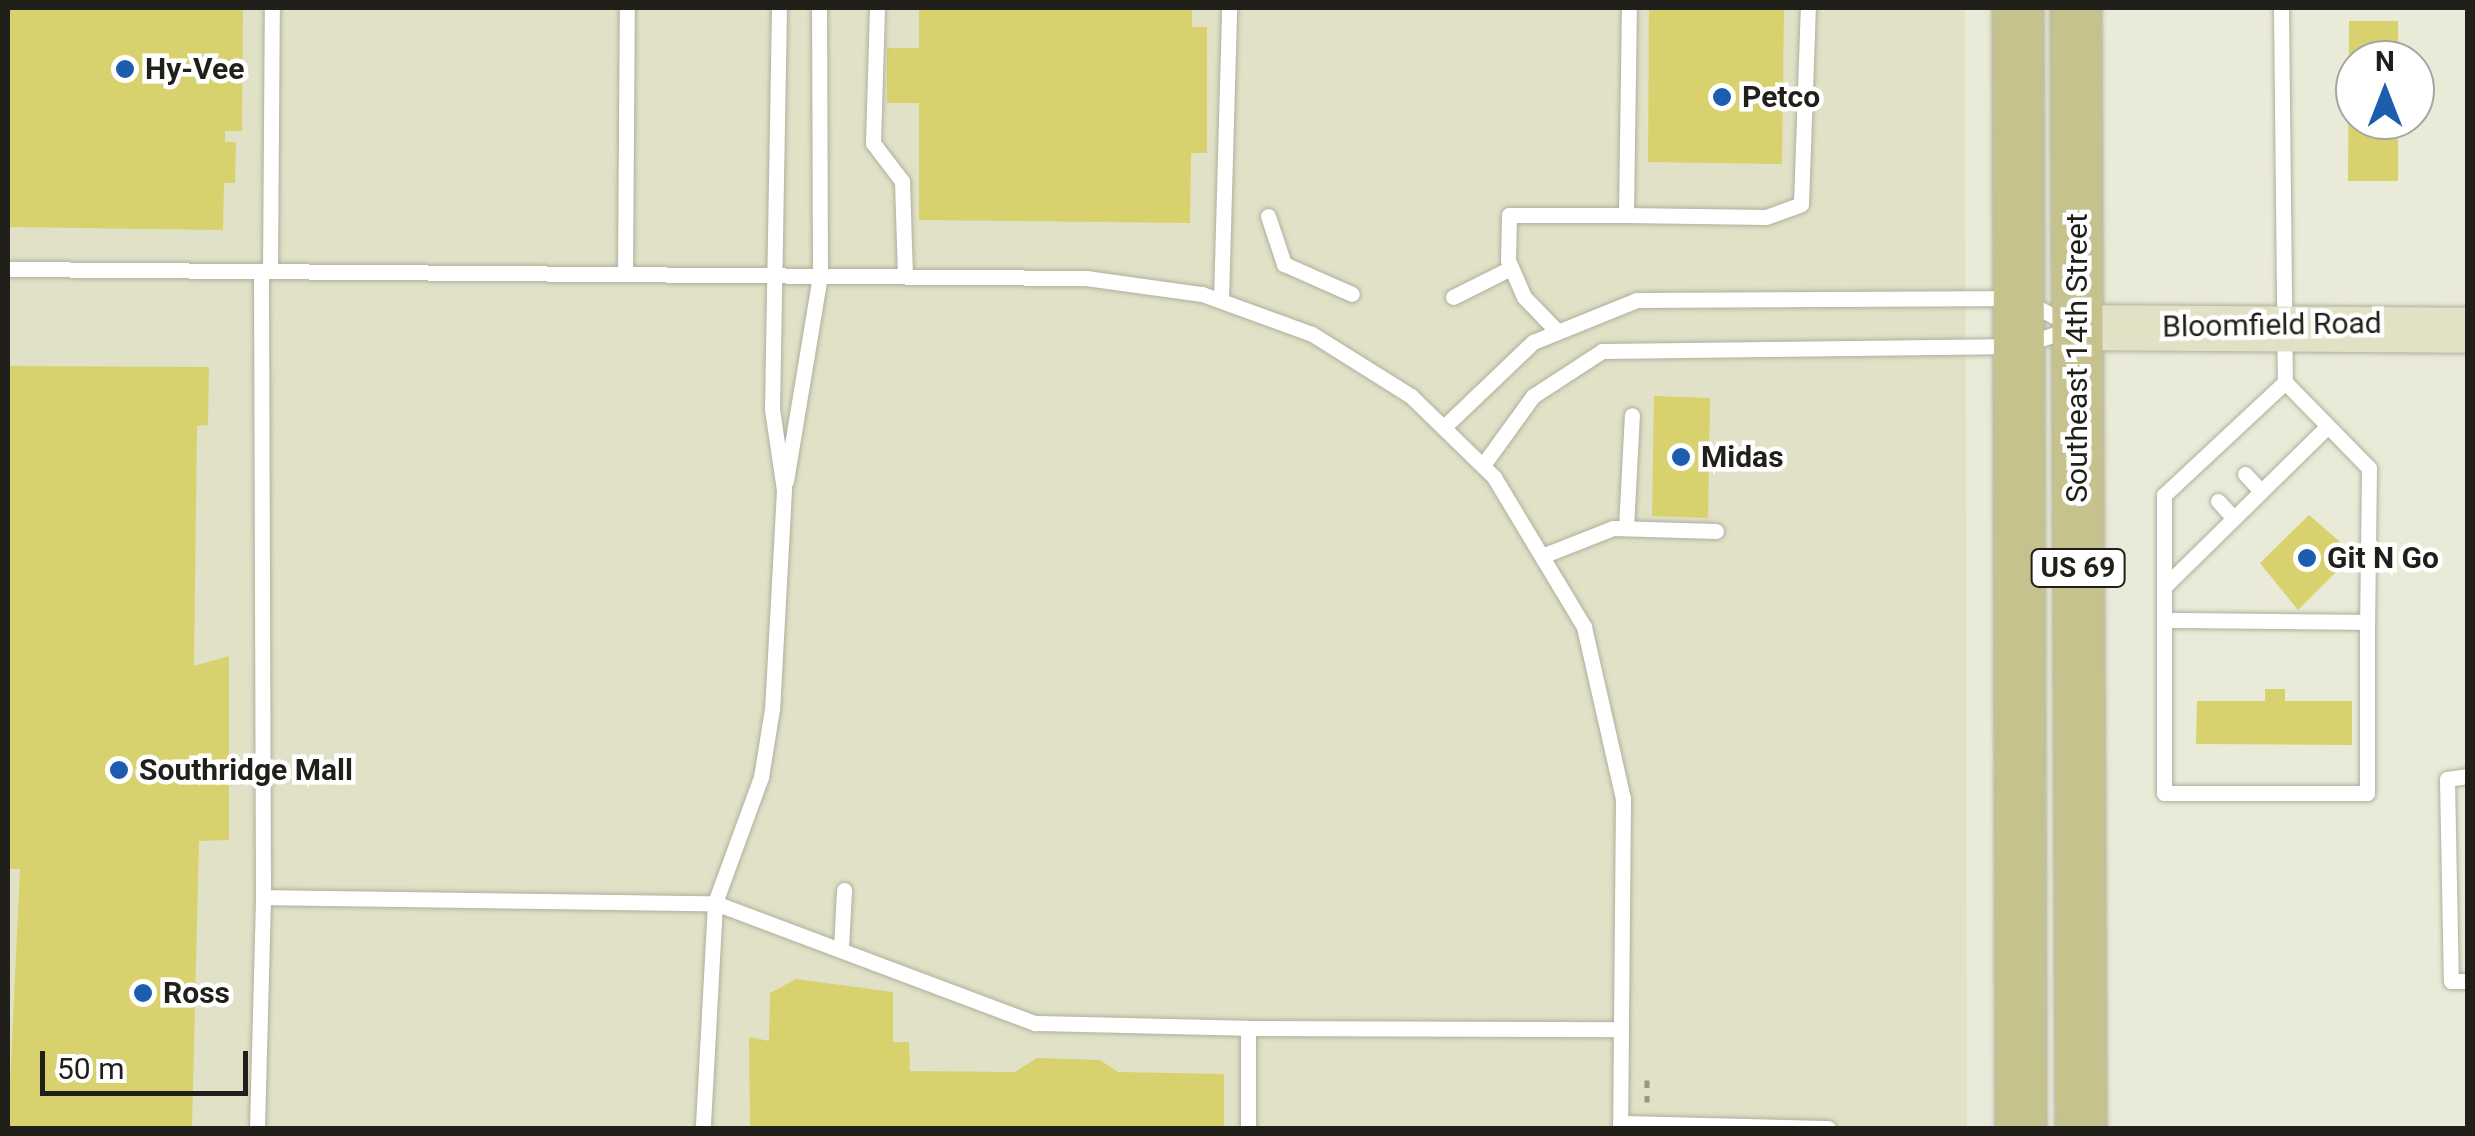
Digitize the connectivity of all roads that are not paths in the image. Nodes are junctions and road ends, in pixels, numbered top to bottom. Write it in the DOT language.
graph roads {
  1 [pos="272,8"];
  2 [pos="627,8"];
  3 [pos="778,8"];
  4 [pos="820,8"];
  5 [pos="877,8"];
  6 [pos="1229,8"];
  7 [pos="1629,8"];
  8 [pos="1808,8"];
  9 [pos="2018,8"];
  10 [pos="2076,8"];
  11 [pos="2281,8"];
  12 [pos="1626,215"];
  13 [pos="1268,216"];
  14 [pos="1511,268"];
  15 [pos="8,269"];
  16 [pos="266,271"];
  17 [pos="624,274"];
  18 [pos="775,275"];
  19 [pos="820,276"];
  20 [pos="905,276"];
  21 [pos="1352,294"];
  22 [pos="1454,297"];
  23 [pos="1221,300"];
  24 [pos="2019,322"];
  25 [pos="2287,324"];
  26 [pos="2076,327"];
  27 [pos="1556,330"];
  28 [pos="2468,330"];
  29 [pos="2284,382"];
  30 [pos="1632,416"];
  31 [pos="1444,427"];
  32 [pos="2327,427"];
  33 [pos="1483,466"];
  34 [pos="2245,474"];
  35 [pos="784,490"];
  36 [pos="2261,491"];
  37 [pos="2218,501"];
  38 [pos="2234,518"];
  39 [pos="1626,528"];
  40 [pos="1716,532"];
  41 [pos="1547,554"];
  42 [pos="2164,586"];
  43 [pos="2164,620"];
  44 [pos="2367,622"];
  45 [pos="2468,776"];
  46 [pos="844,890"];
  47 [pos="263,897"];
  48 [pos="715,903"];
  49 [pos="842,948"];
  50 [pos="2468,981"];
  51 [pos="1248,1028"];
  52 [pos="1621,1029"];
  53 [pos="1620,1126"];
  54 [pos="257,1128"];
  55 [pos="704,1128"];
  56 [pos="1248,1128"];
  57 [pos="1828,1128"];
  58 [pos="2021,1128"];
  59 [pos="2082,1128"];
  1 -- 16 [label="lane"];
  2 -- 17 [label="lane"];
  3 -- 18 [label="lane"];
  4 -- 19 [label="lane"];
  5 -- 20 [label="lane"];
  6 -- 23 [label="lane"];
  7 -- 12 [label="lane"];
  8 -- 12 [label="lane"];
  9 -- 24 [label="main road, Southeast 14th Street / US 69"];
  10 -- 26 [label="main road, Southeast 14th Street / US 69"];
  11 -- 25 [label="lane"];
  12 -- 14 [label="lane"];
  13 -- 21 [label="lane"];
  14 -- 22 [label="lane"];
  14 -- 27 [label="lane"];
  15 -- 16 [label="lane"];
  16 -- 17 [label="lane"];
  16 -- 47 [label="lane"];
  17 -- 18 [label="lane"];
  18 -- 19 [label="lane"];
  18 -- 35 [label="lane"];
  19 -- 20 [label="lane"];
  19 -- 35 [label="lane"];
  20 -- 23 [label="lane"];
  23 -- 31 [label="lane"];
  24 -- 26 [label="lane"];
  24 -- 26 [label="lane"];
  24 -- 27 [label="lane"];
  24 -- 33 [label="lane"];
  24 -- 58 [label="main road, Southeast 14th Street / US 69"];
  25 -- 26 [label="street, Bloomfield Road"];
  25 -- 28 [label="street, Bloomfield Road"];
  25 -- 29 [label="lane"];
  26 -- 59 [label="main road, Southeast 14th Street / US 69"];
  27 -- 31 [label="lane"];
  29 -- 32 [label="lane"];
  29 -- 42 [label="lane"];
  30 -- 39 [label="lane"];
  31 -- 33 [label="lane"];
  32 -- 36 [label="lane"];
  32 -- 44 [label="lane"];
  33 -- 41 [label="lane"];
  34 -- 36 [label="lane"];
  35 -- 48 [label="lane"];
  36 -- 38 [label="lane"];
  37 -- 38 [label="lane"];
  38 -- 42 [label="lane"];
  39 -- 40 [label="lane"];
  39 -- 41 [label="lane"];
  41 -- 52 [label="lane"];
  42 -- 43 [label="lane"];
  43 -- 44 [label="lane"];
  43 -- 44 [label="lane"];
  45 -- 50 [label="lane"];
  46 -- 49 [label="lane"];
  47 -- 48 [label="lane"];
  47 -- 54 [label="lane"];
  48 -- 49 [label="lane"];
  48 -- 55 [label="lane"];
  49 -- 51 [label="lane"];
  51 -- 52 [label="lane"];
  51 -- 56 [label="lane"];
  52 -- 53 [label="lane"];
  53 -- 57 [label="lane"];
}
